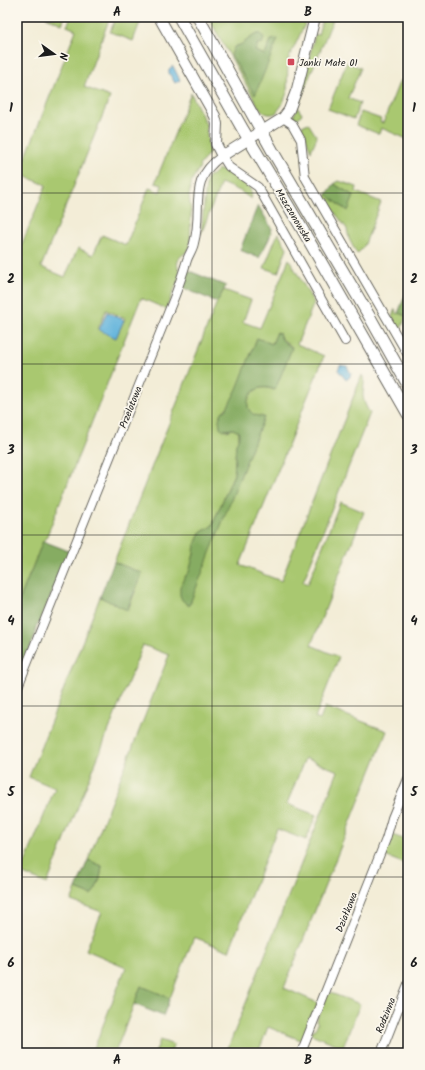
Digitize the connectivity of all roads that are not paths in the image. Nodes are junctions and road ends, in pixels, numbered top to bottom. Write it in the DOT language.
graph roads {
  1 [pos="159,17"];
  2 [pos="179,17"];
  3 [pos="198,17"];
  4 [pos="315,17"];
  5 [pos="283,118"];
  6 [pos="262,132"];
  7 [pos="249,140"];
  8 [pos="222,156"];
  9 [pos="345,341"];
  10 [pos="408,355"];
  11 [pos="408,385"];
  12 [pos="408,414"];
  13 [pos="17,689"];
  14 [pos="408,779"];
  15 [pos="408,984"];
  16 [pos="301,1053"];
  17 [pos="381,1053"];
  1 -- 8 [label="street"];
  2 -- 7 [label="main road, Mszczonowska"];
  3 -- 6 [label="main road, Mszczonowska"];
  4 -- 5 [label="street"];
  5 -- 6 [label="street, Przelotowa"];
  5 -- 10 [label="street"];
  6 -- 7 [label="street, Przelotowa"];
  6 -- 11 [label="main road, Mszczonowska"];
  7 -- 8 [label="street, Przelotowa"];
  7 -- 12 [label="main road, Mszczonowska"];
  8 -- 9 [label="street"];
  8 -- 13 [label="street, Przelotowa"];
  14 -- 16 [label="street, Działkowa"];
  15 -- 17 [label="street, Rodzinna"];
}
